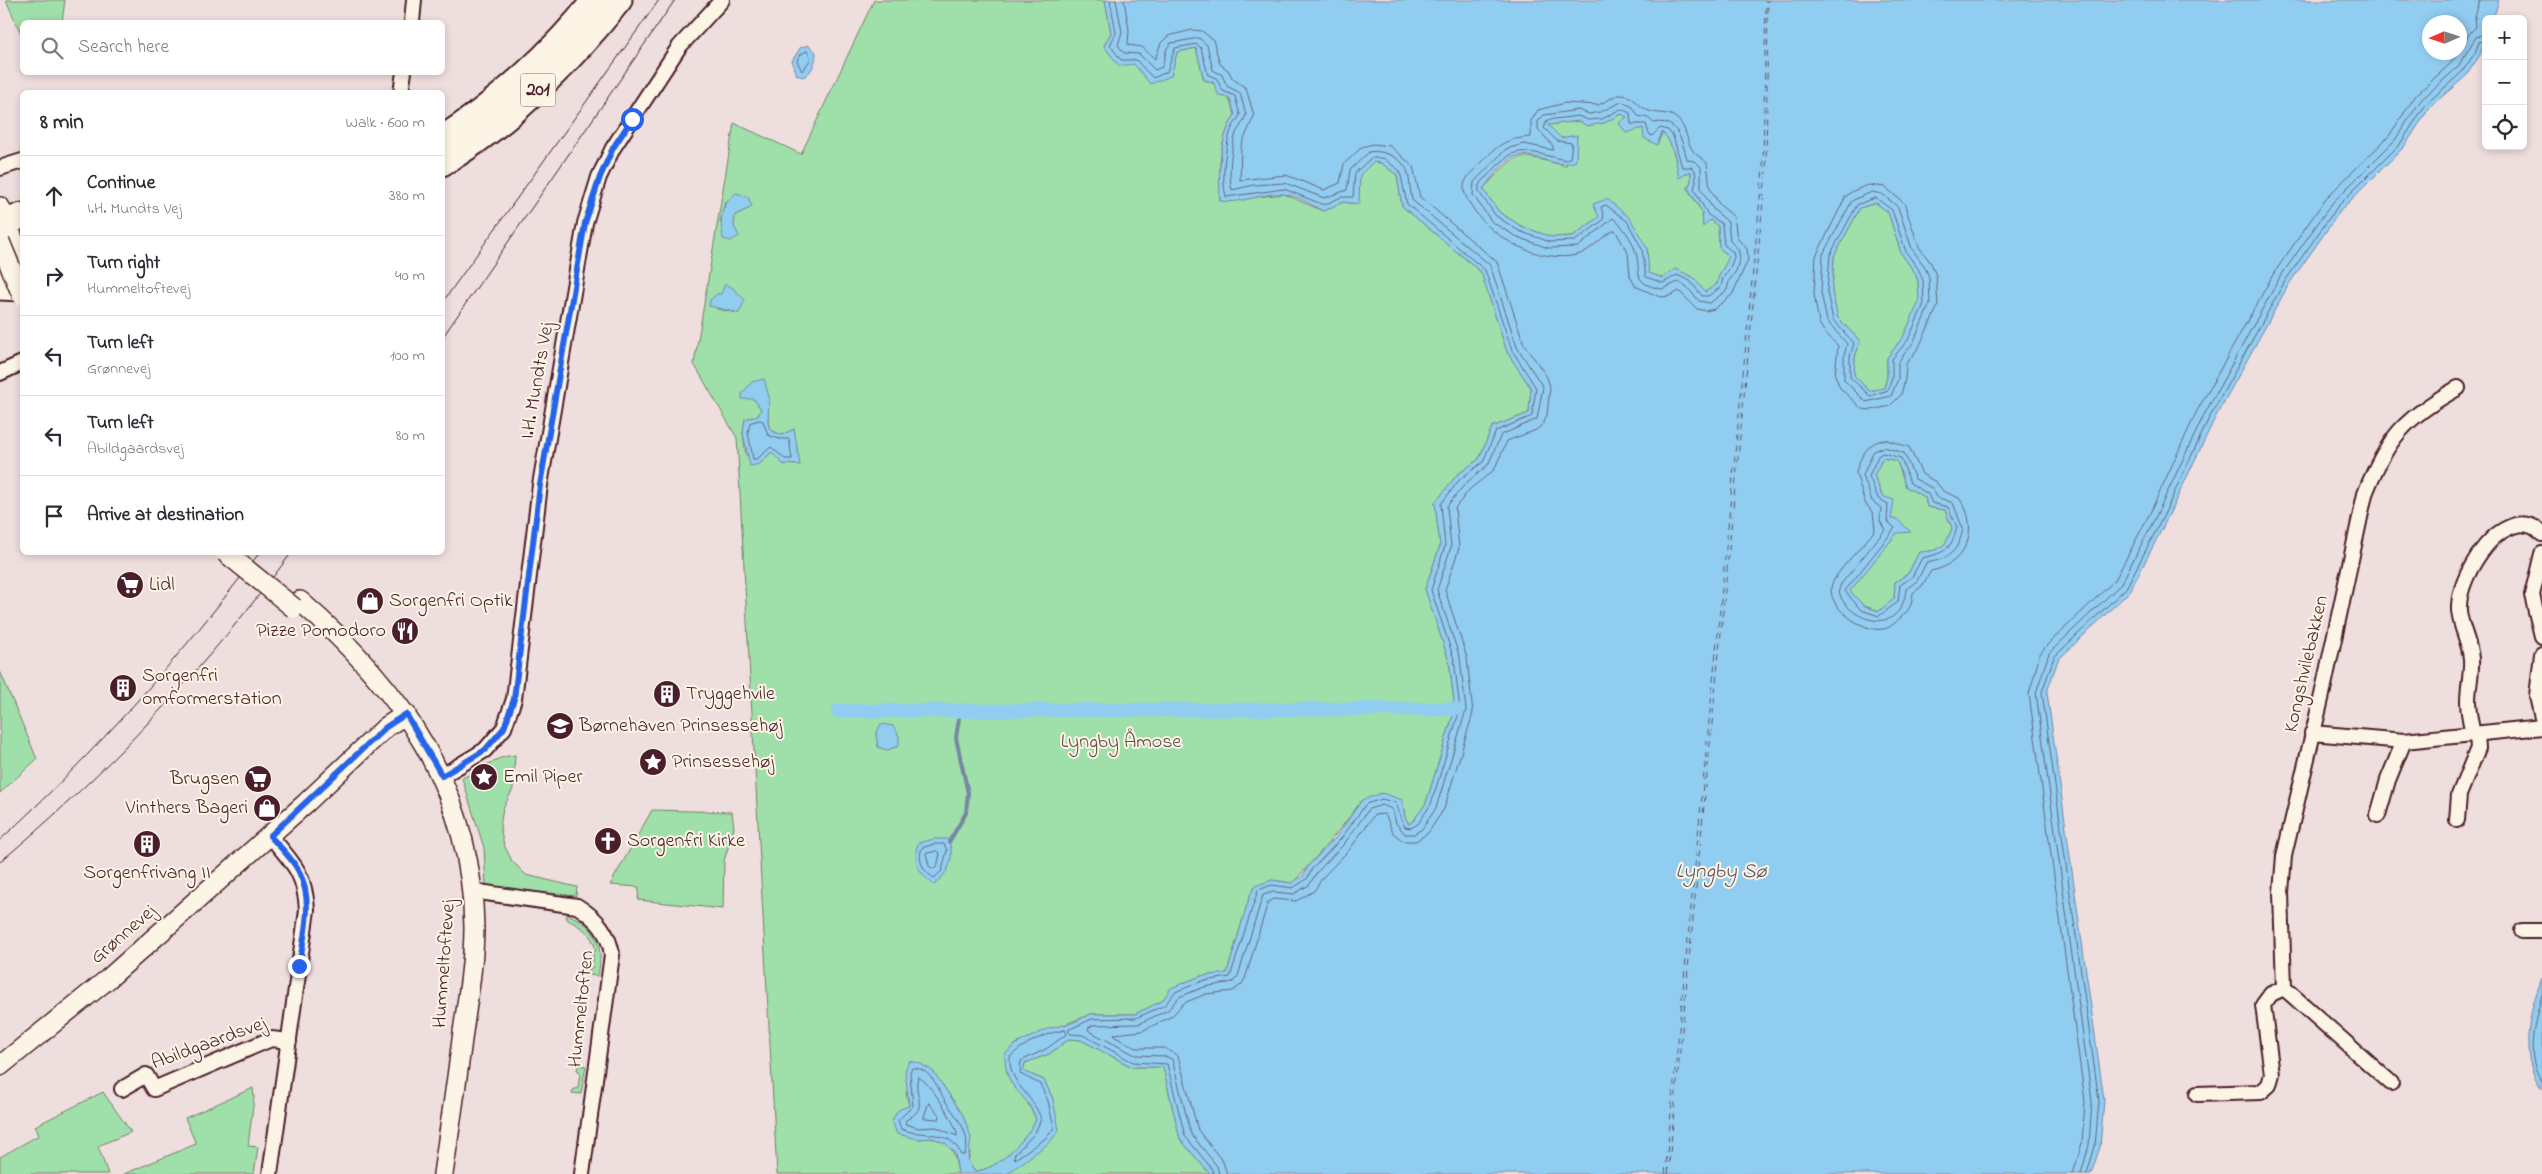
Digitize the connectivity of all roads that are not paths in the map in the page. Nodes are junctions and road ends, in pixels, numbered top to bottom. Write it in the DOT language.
graph roads {
  1 [pos="414,0"];
  2 [pos="595,0"];
  3 [pos="619,0"];
  4 [pos="722,0"];
  5 [pos="412,20"];
  6 [pos="404,75"];
  7 [pos="401,90"];
  8 [pos="467,124"];
  9 [pos="445,134"];
  10 [pos="445,156"];
  11 [pos="445,156"];
  12 [pos="20,162"];
  13 [pos="0,168"];
  14 [pos="7,226"];
  15 [pos="20,255"];
  16 [pos="0,268"];
  17 [pos="20,269"];
  18 [pos="20,287"];
  19 [pos="0,288"];
  20 [pos="20,288"];
  21 [pos="20,363"];
  22 [pos="0,373"];
  23 [pos="2458,388"];
  24 [pos="2542,534"];
  25 [pos="2542,554"];
  26 [pos="229,555"];
  27 [pos="246,555"];
  28 [pos="297,605"];
  29 [pos="2542,636"];
  30 [pos="2542,654"];
  31 [pos="406,714"];
  32 [pos="2542,718"];
  33 [pos="2542,727"];
  34 [pos="2312,733"];
  35 [pos="2475,735"];
  36 [pos="2404,741"];
  37 [pos="442,776"];
  38 [pos="2378,815"];
  39 [pos="2456,820"];
  40 [pos="270,836"];
  41 [pos="472,891"];
  42 [pos="2522,931"];
  43 [pos="2542,931"];
  44 [pos="2284,988"];
  45 [pos="289,1041"];
  46 [pos="0,1066"];
  47 [pos="2391,1083"];
  48 [pos="122,1088"];
  49 [pos="2198,1094"];
  50 [pos="270,1174"];
  51 [pos="443,1174"];
  52 [pos="582,1174"];
  1 -- 5 [label="street"];
  2 -- 8 [label="highway, 201"];
  3 -- 11 [label="highway, 201"];
  4 -- 37 [label="street, I.H. Mundts Vej"];
  6 -- 7 [label="street"];
  8 -- 9 [label="highway"];
  8 -- 10 [label="highway, 201"];
  12 -- 13 [label="street"];
  14 -- 15 [label="street"];
  14 -- 18 [label="street, bridge"];
  16 -- 17 [label="highway"];
  19 -- 20 [label="highway"];
  21 -- 22 [label="street"];
  23 -- 34 [label="street, Kongshvilebakken"];
  24 -- 35 [label="street"];
  25 -- 29 [label="street"];
  26 -- 28 [label="street, Hummeltoftevej, bridge"];
  27 -- 28 [label="street, Hummeltoftevej"];
  28 -- 31 [label="street, Hummeltoftevej"];
  30 -- 32 [label="street"];
  31 -- 37 [label="street, Hummeltoftevej"];
  31 -- 40 [label="street, Grønnevej"];
  33 -- 35 [label="street"];
  34 -- 36 [label="street"];
  34 -- 44 [label="street, Kongshvilebakken"];
  35 -- 36 [label="street"];
  35 -- 39 [label="street"];
  36 -- 38 [label="street"];
  37 -- 41 [label="street, Hummeltoftevej"];
  40 -- 45 [label="street, Abildgaardsvej"];
  40 -- 46 [label="street, Grønnevej"];
  41 -- 51 [label="street, Hummeltoftevej"];
  41 -- 52 [label="street, Hummeltoften"];
  42 -- 43 [label="street"];
  44 -- 47 [label="street"];
  44 -- 49 [label="street"];
  45 -- 48 [label="street, Abildgaardsvej"];
  45 -- 50 [label="street, Abildgaardsvej"];
}
